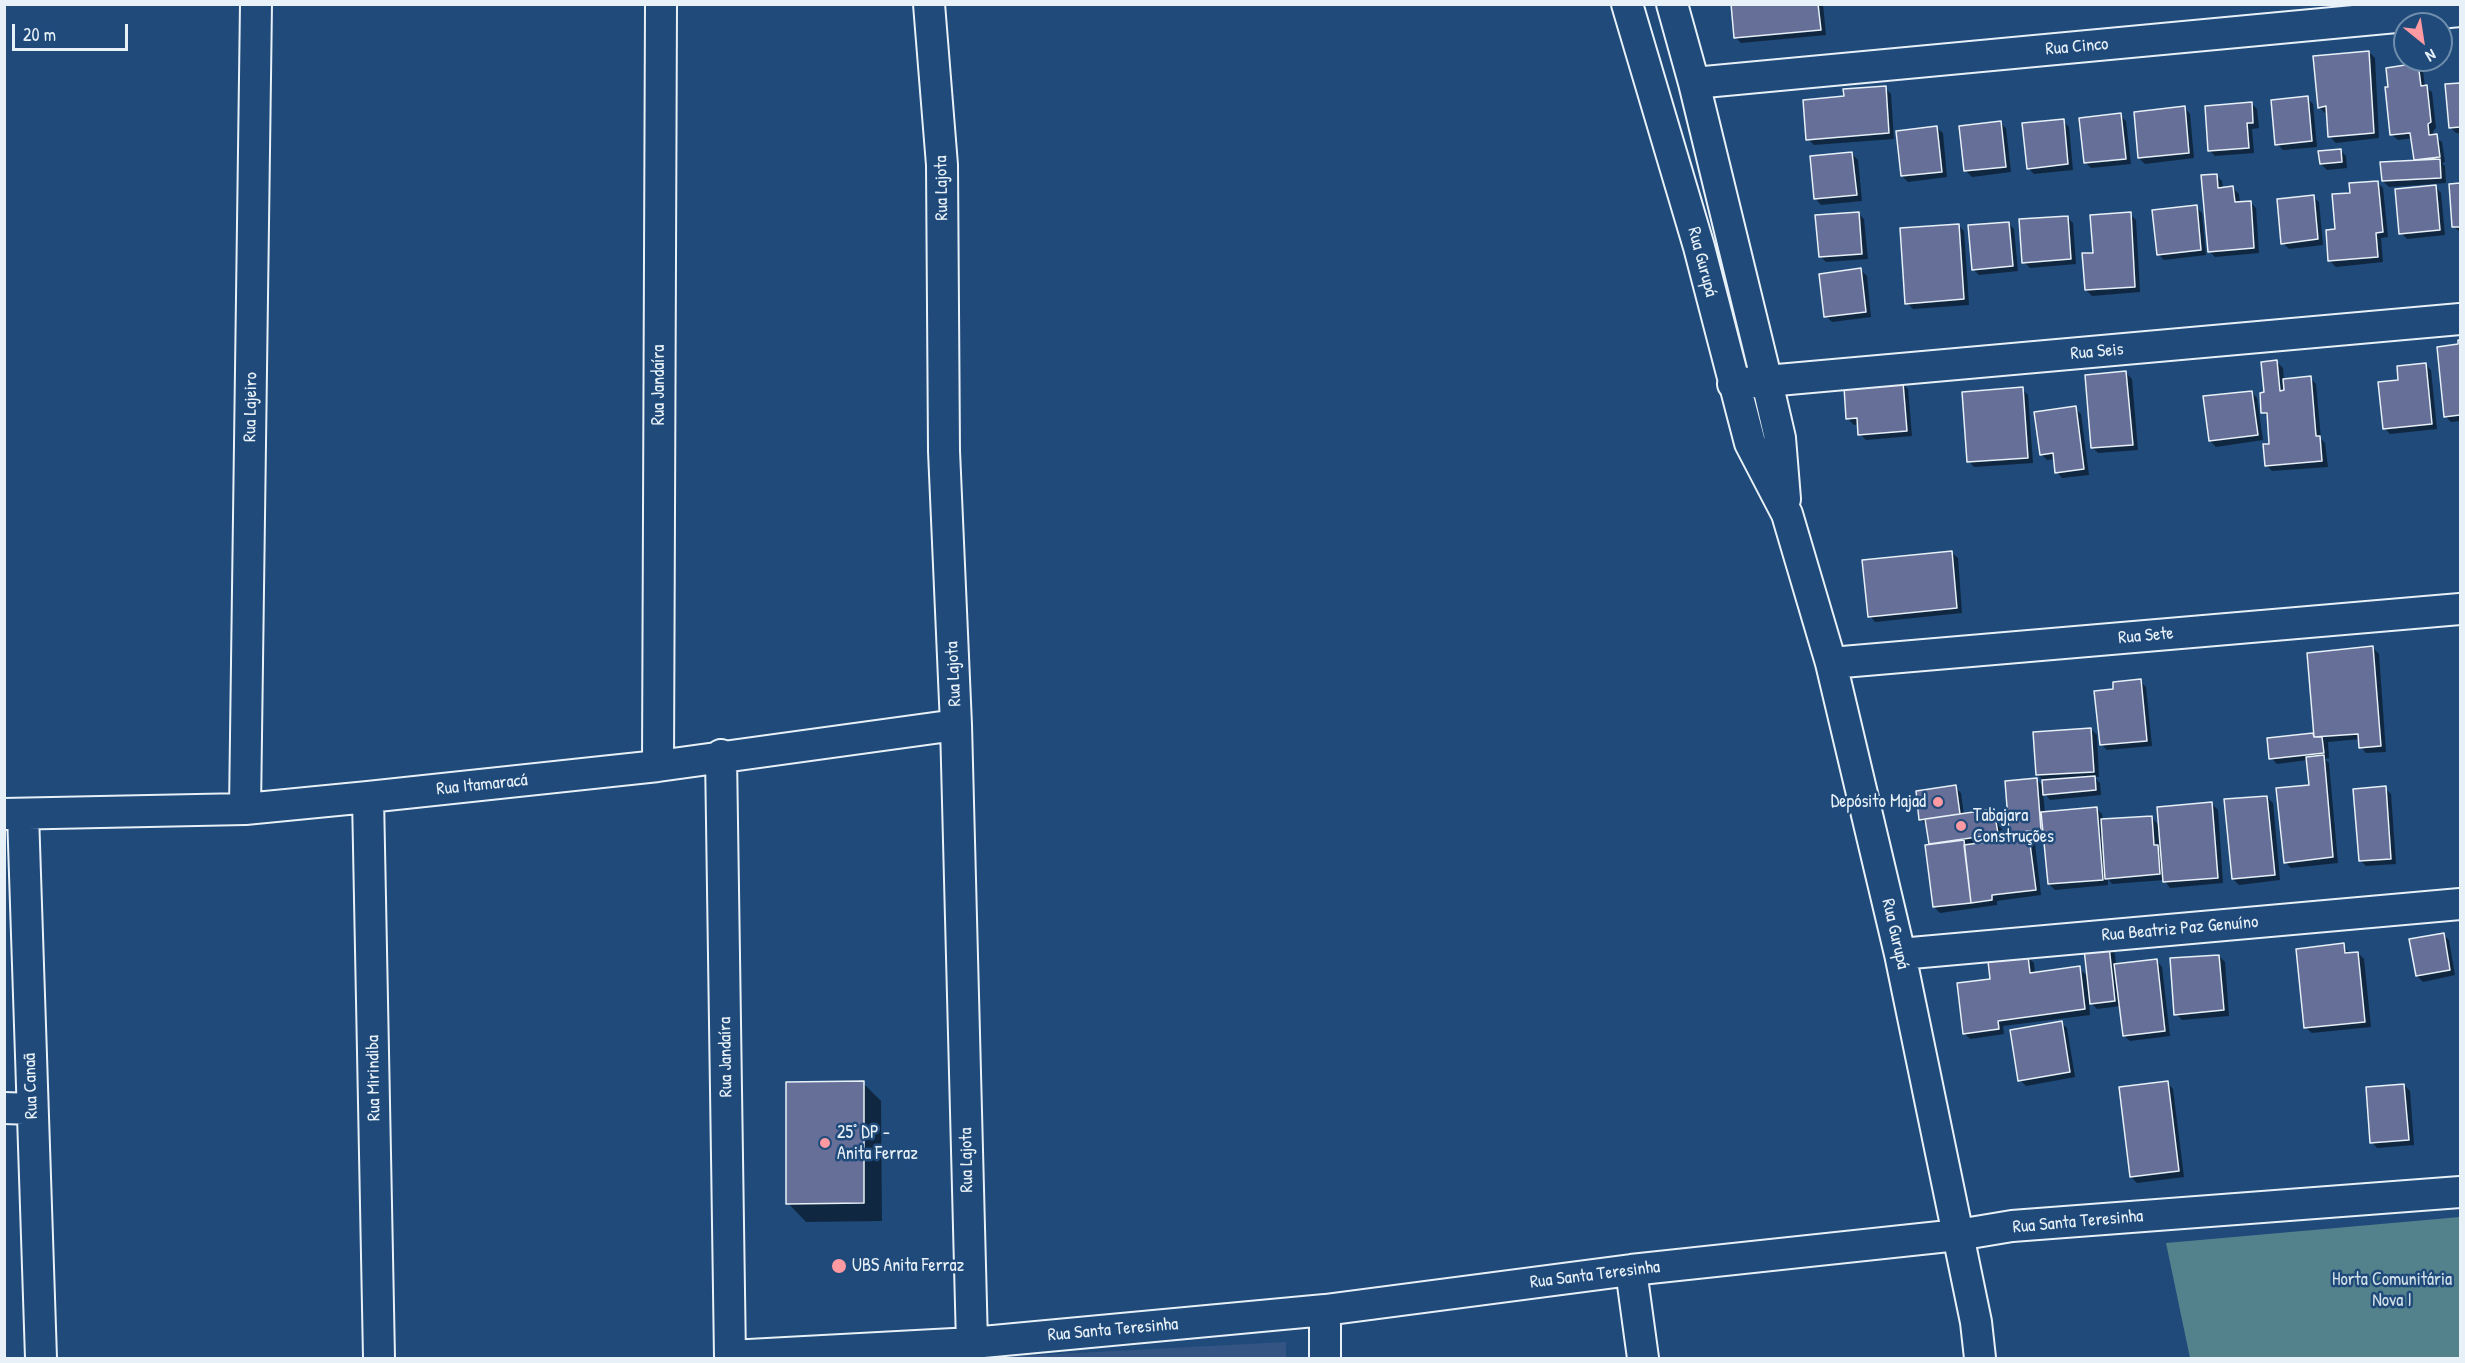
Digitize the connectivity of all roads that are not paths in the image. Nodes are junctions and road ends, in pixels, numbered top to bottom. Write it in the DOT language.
graph roads {
  1 [pos="256,4"];
  2 [pos="661,4"];
  3 [pos="929,4"];
  4 [pos="1628,4"];
  5 [pos="1672,4"];
  6 [pos="2460,11"];
  7 [pos="1694,83"];
  8 [pos="2460,319"];
  9 [pos="1767,382"];
  10 [pos="1733,384"];
  11 [pos="1787,514"];
  12 [pos="2460,609"];
  13 [pos="1832,663"];
  14 [pos="956,725"];
  15 [pos="721,755"];
  16 [pos="658,766"];
  17 [pos="368,797"];
  18 [pos="245,808"];
  19 [pos="14,814"];
  20 [pos="2460,904"];
  21 [pos="1900,954"];
  22 [pos="18,1108"];
  23 [pos="2460,1192"];
  24 [pos="1958,1235"];
  25 [pos="1631,1270"];
  26 [pos="1325,1310"];
  27 [pos="972,1343"];
  28 [pos="730,1358"];
  29 [pos="41,1359"];
  30 [pos="379,1359"];
  31 [pos="1325,1359"];
  32 [pos="1643,1359"];
  33 [pos="1980,1359"];
  1 -- 18 [label="street, Rua Lajeiro"];
  2 -- 16 [label="street, Rua Jandaíra"];
  3 -- 14 [label="street, Rua Lajota"];
  4 -- 10 [label="street, Rua Gurupá"];
  5 -- 7 [label="street, Rua Gurupá"];
  6 -- 7 [label="street, Rua Cinco"];
  7 -- 9 [label="street, Rua Gurupá"];
  8 -- 9 [label="street, Rua Seis"];
  9 -- 10 [label="street, Rua Seis"];
  9 -- 11 [label="street, Rua Gurupá"];
  10 -- 11 [label="street, Rua Gurupá"];
  11 -- 13 [label="street, Rua Gurupá"];
  12 -- 13 [label="street, Rua Sete"];
  13 -- 21 [label="street, Rua Gurupá"];
  14 -- 15 [label="street, Rua Itamaracá"];
  14 -- 27 [label="street, Rua Lajota"];
  15 -- 16 [label="street, Rua Itamaracá"];
  15 -- 28 [label="street, Rua Jandaíra"];
  16 -- 17 [label="street, Rua Itamaracá"];
  17 -- 18 [label="street, Rua Itamaracá"];
  17 -- 30 [label="street, Rua Mirindiba"];
  18 -- 19 [label="street, Rua Itamaracá"];
  19 -- 22 [label="street, Rua Canaã"];
  20 -- 21 [label="street, Rua Beatriz Paz Genuíno"];
  21 -- 24 [label="street, Rua Gurupá"];
  22 -- 29 [label="street, Rua Canaã"];
  23 -- 24 [label="street, Rua Santa Teresinha"];
  24 -- 25 [label="street, Rua Santa Teresinha"];
  24 -- 33 [label="street, Rua Gurupá"];
  25 -- 26 [label="street, Rua Santa Teresinha"];
  25 -- 32 [label="street"];
  26 -- 27 [label="street, Rua Santa Teresinha"];
  26 -- 31 [label="street"];
  27 -- 28 [label="street, Rua Santa Teresinha"];
}
